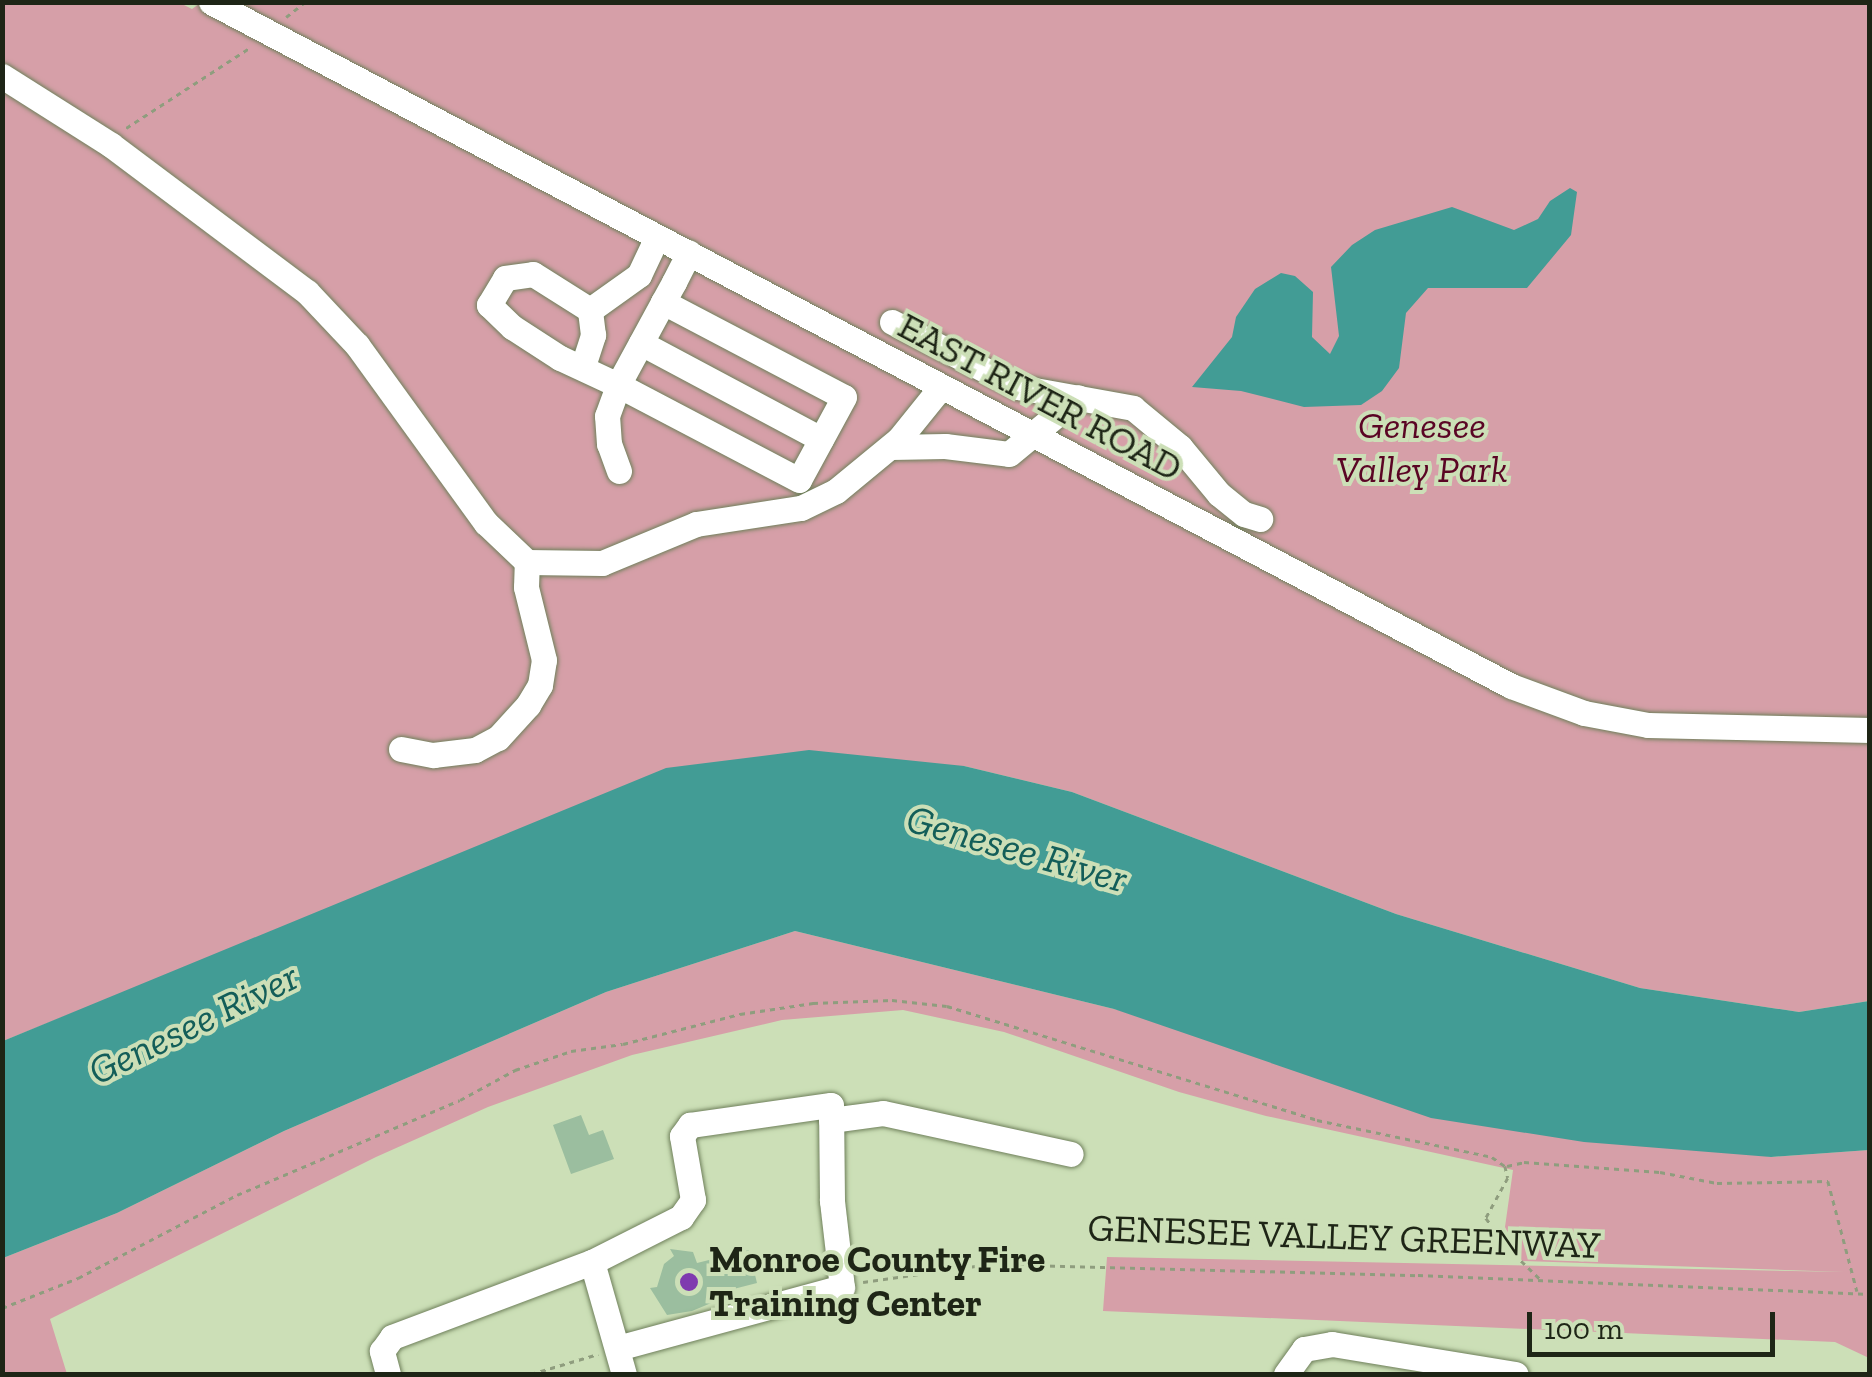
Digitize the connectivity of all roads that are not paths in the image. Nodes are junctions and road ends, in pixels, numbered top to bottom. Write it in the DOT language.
graph roads {
  1 [pos="211,2"];
  2 [pos="2,76"];
  3 [pos="658,237"];
  4 [pos="689,253"];
  5 [pos="663,302"];
  6 [pos="590,310"];
  7 [pos="892,322"];
  8 [pos="641,343"];
  9 [pos="583,366"];
  10 [pos="618,385"];
  11 [pos="941,387"];
  12 [pos="1078,397"];
  13 [pos="1033,436"];
  14 [pos="821,439"];
  15 [pos="890,447"];
  16 [pos="619,471"];
  17 [pos="1260,519"];
  18 [pos="527,562"];
  19 [pos="1870,730"];
  20 [pos="401,749"];
  21 [pos="831,1120"];
  22 [pos="1071,1154"];
  23 [pos="592,1262"];
  24 [pos="618,1348"];
  25 [pos="388,1374"];
  26 [pos="624,1374"];
  27 [pos="1286,1374"];
  28 [pos="1516,1374"];
  1 -- 3 [label="street, EAST RIVER ROAD"];
  2 -- 18 [label="street"];
  3 -- 4 [label="street, EAST RIVER ROAD"];
  3 -- 6 [label="street"];
  4 -- 5 [label="street"];
  4 -- 11 [label="street, EAST RIVER ROAD"];
  5 -- 8 [label="street"];
  5 -- 14 [label="street"];
  6 -- 9 [label="street"];
  6 -- 9 [label="street"];
  7 -- 12 [label="street"];
  8 -- 10 [label="street"];
  8 -- 14 [label="street"];
  9 -- 10 [label="street"];
  10 -- 14 [label="street"];
  10 -- 16 [label="street"];
  11 -- 13 [label="street, EAST RIVER ROAD"];
  11 -- 15 [label="street"];
  12 -- 13 [label="street"];
  12 -- 17 [label="street"];
  13 -- 15 [label="street"];
  13 -- 19 [label="street, EAST RIVER ROAD"];
  15 -- 18 [label="street"];
  18 -- 20 [label="street"];
  21 -- 22 [label="street"];
  21 -- 23 [label="street"];
  21 -- 24 [label="street"];
  23 -- 24 [label="street"];
  23 -- 25 [label="street"];
  24 -- 26 [label="street"];
  27 -- 28 [label="street"];
}
